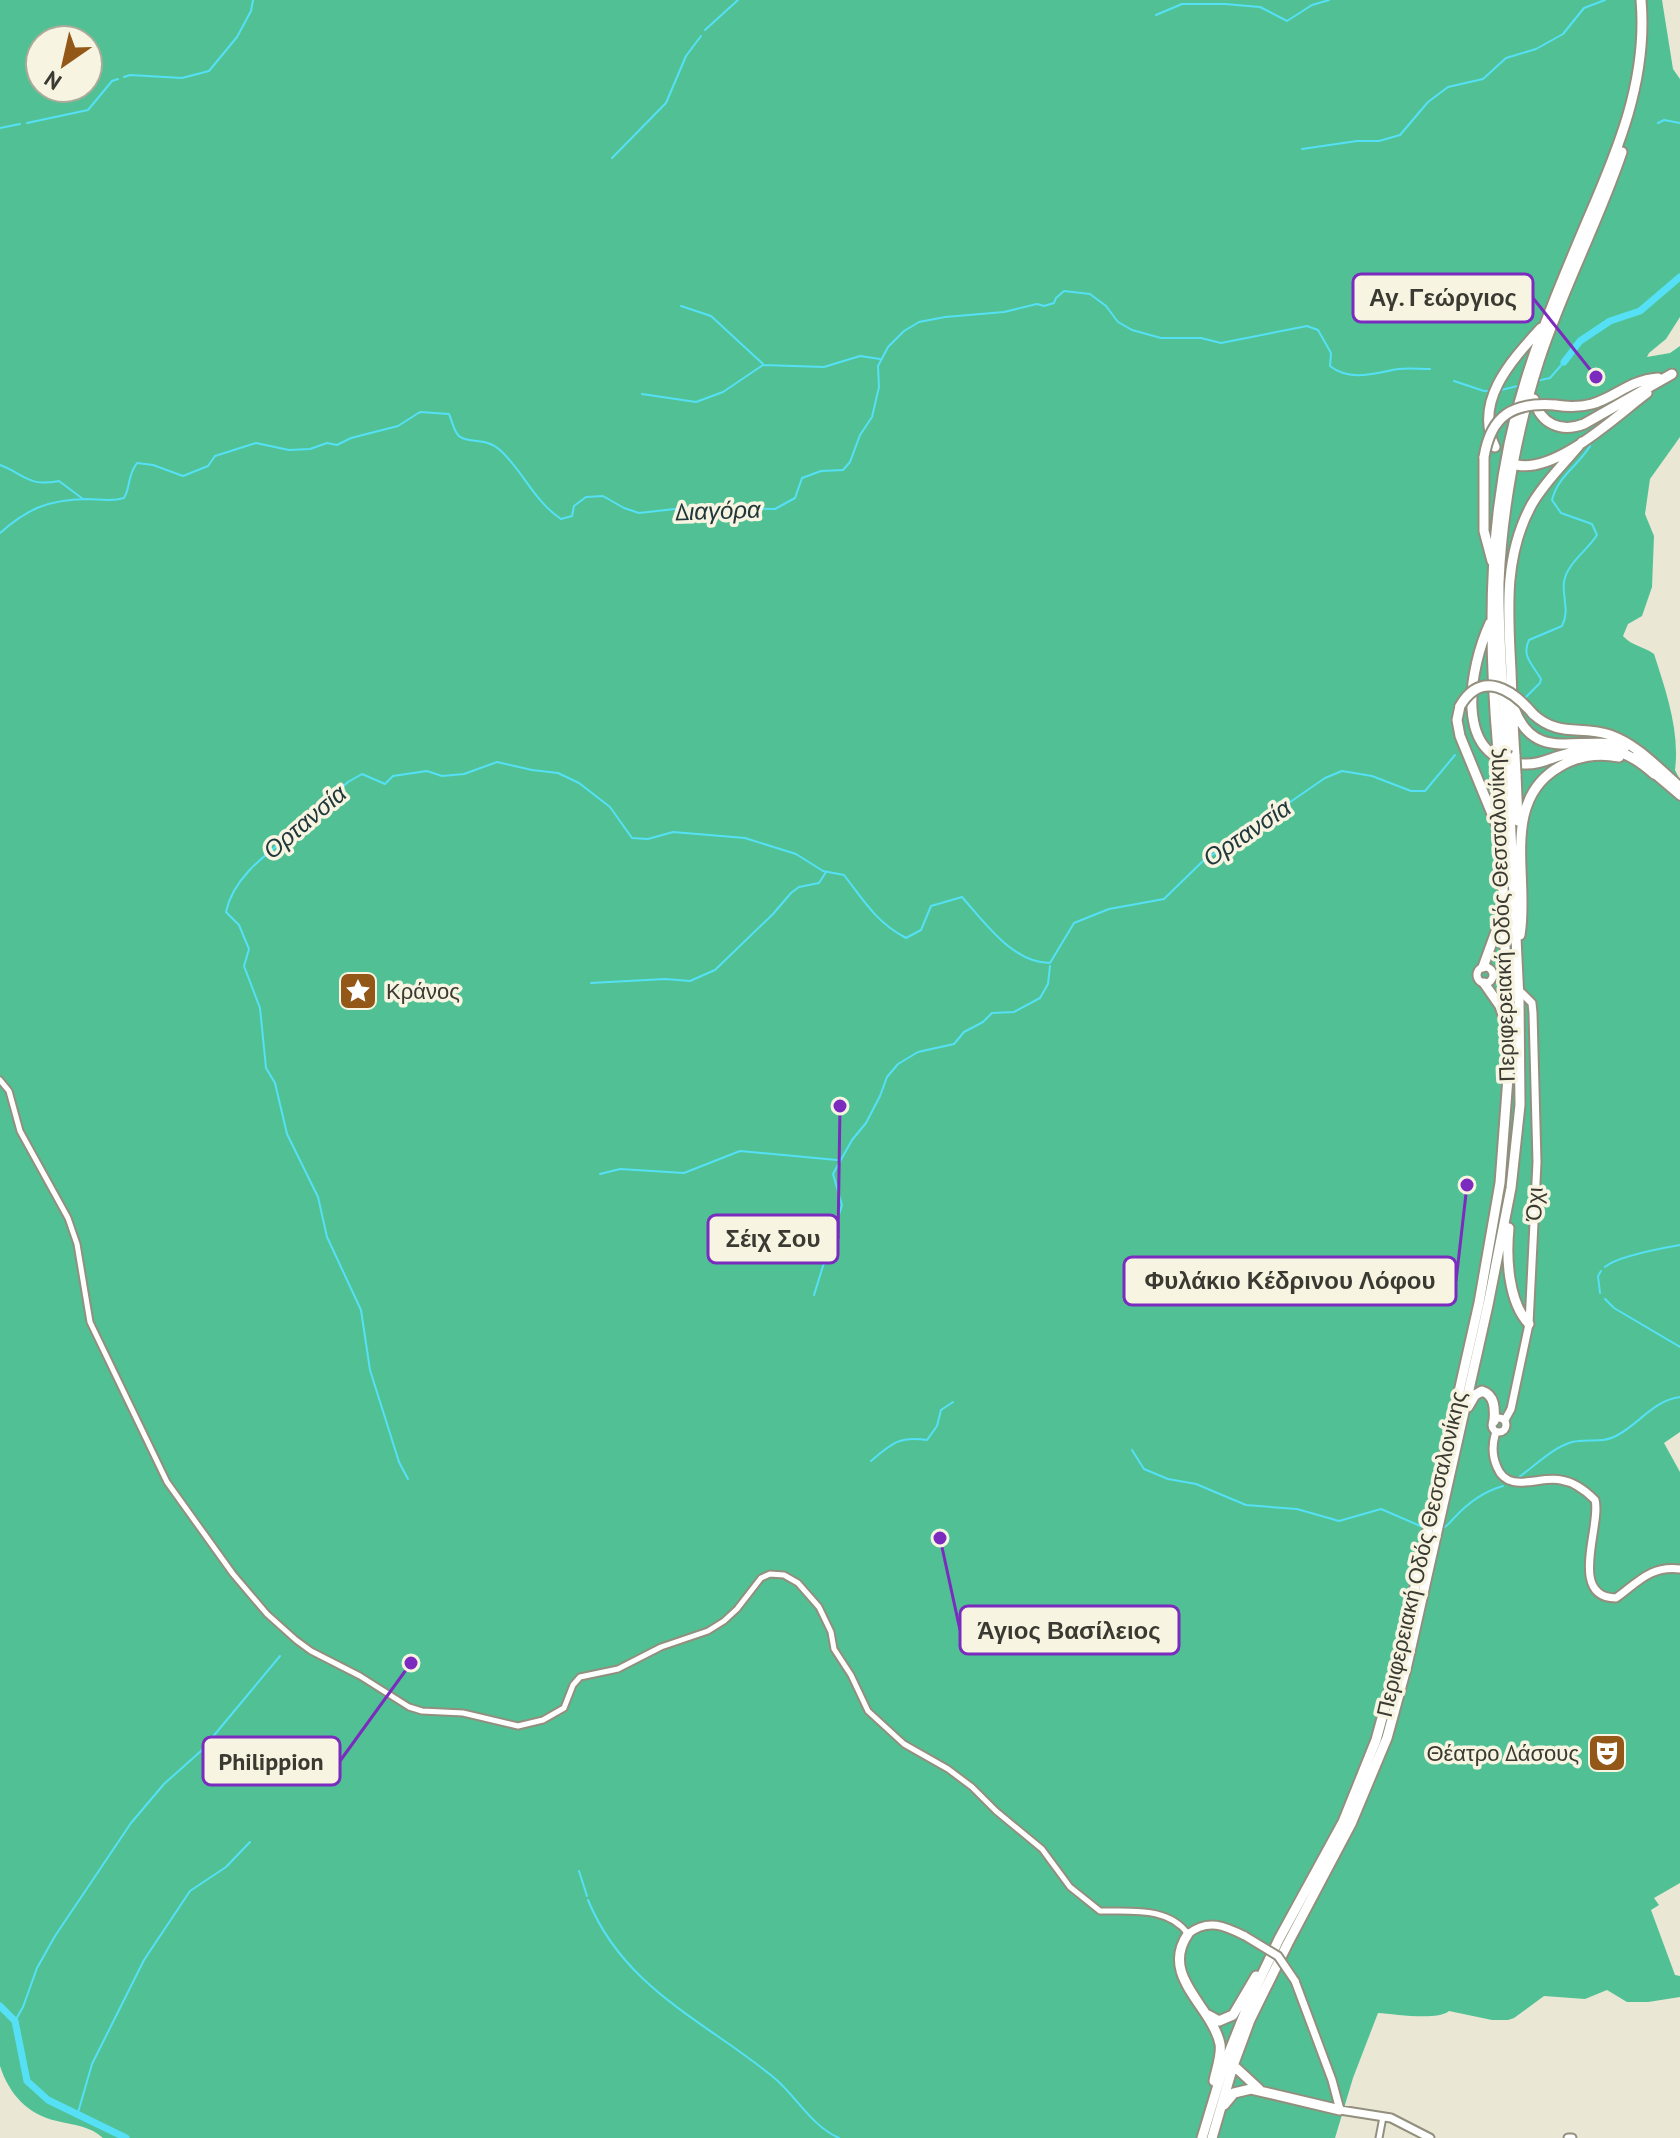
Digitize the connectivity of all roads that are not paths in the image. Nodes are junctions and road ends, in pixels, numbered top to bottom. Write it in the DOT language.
graph roads {
  1 [pos="1644,0"];
  2 [pos="1546,323"];
  3 [pos="1676,372"];
  4 [pos="1533,377"];
  5 [pos="1662,379"];
  6 [pos="1529,392"];
  7 [pos="1582,442"];
  8 [pos="1495,447"];
  9 [pos="1517,465"];
  10 [pos="1505,531"];
  11 [pos="1493,563"];
  12 [pos="1508,586"];
  13 [pos="1492,619"];
  14 [pos="1512,701"];
  15 [pos="1506,753"];
  16 [pos="1655,770"];
  17 [pos="1508,772"];
  18 [pos="1680,787"];
  19 [pos="1680,796"];
  20 [pos="1502,838"];
  21 [pos="1521,840"];
  22 [pos="1504,908"];
  23 [pos="1517,948"];
  24 [pos="1483,967"];
  25 [pos="1494,981"];
  26 [pos="1522,993"];
  27 [pos="1507,1029"];
  28 [pos="0,1080"];
  29 [pos="1516,1150"];
  30 [pos="1529,1324"];
  31 [pos="1460,1424"];
  32 [pos="1499,1425"];
  33 [pos="1437,1508"];
  34 [pos="1429,1543"];
  35 [pos="1680,1569"];
  36 [pos="1188,1934"];
  37 [pos="1271,1954"];
  38 [pos="1199,2006"];
  39 [pos="1233,2065"];
  40 [pos="1261,2091"];
  41 [pos="1214,2098"];
  42 [pos="1340,2110"];
  43 [pos="1383,2116"];
  44 [pos="1212,2136"];
  45 [pos="1202,2138"];
  46 [pos="1379,2138"];
  47 [pos="1430,2138"];
  1 -- 2 [label="highway, Περιφερειακή Οδός Θεσσαλονίκης"];
  1 -- 4 [label="highway, Περιφερειακή Οδός Θεσσαλονίκης"];
  2 -- 4 [label="highway, Περιφερειακή Οδός Θεσσαλονίκης"];
  2 -- 8 [label="highway"];
  3 -- 5 [label="highway"];
  3 -- 7 [label="highway"];
  4 -- 6 [label="highway, Περιφερειακή Οδός Θεσσαλονίκης"];
  5 -- 6 [label="highway"];
  5 -- 11 [label="highway, bridge"];
  6 -- 10 [label="highway, Περιφερειακή Οδός Θεσσαλονίκης"];
  6 -- 11 [label="highway, Περιφερειακή Οδός Θεσσαλονίκης"];
  7 -- 9 [label="highway"];
  7 -- 12 [label="highway"];
  10 -- 12 [label="highway"];
  10 -- 15 [label="highway, Περιφερειακή Οδός Θεσσαλονίκης"];
  11 -- 13 [label="highway, Περιφερειακή Οδός Θεσσαλονίκης"];
  12 -- 14 [label="highway"];
  13 -- 15 [label="highway, Περιφερειακή Οδός Θεσσαλονίκης"];
  13 -- 16 [label="highway"];
  14 -- 15 [label="highway"];
  14 -- 16 [label="highway"];
  15 -- 17 [label="highway, Περιφερειακή Οδός Θεσσαλονίκης, bridge"];
  15 -- 17 [label="highway, bridge"];
  16 -- 18 [label="highway"];
  16 -- 19 [label="main road"];
  16 -- 20 [label="highway, bridge"];
  16 -- 21 [label="highway"];
  17 -- 20 [label="highway, Περιφερειακή Οδός Θεσσαλονίκης"];
  17 -- 21 [label="highway"];
  17 -- 23 [label="highway, Περιφερειακή Οδός Θεσσαλονίκης"];
  20 -- 22 [label="highway, Περιφερειακή Οδός Θεσσαλονίκης"];
  21 -- 23 [label="highway"];
  22 -- 24 [label="highway"];
  22 -- 27 [label="highway, Περιφερειακή Οδός Θεσσαλονίκης"];
  23 -- 29 [label="highway, Περιφερειακή Οδός Θεσσαλονίκης"];
  24 -- 25 [label="main road"];
  24 -- 25 [label="main road"];
  25 -- 27 [label="highway"];
  26 -- 30 [label="main road, Όχι"];
  27 -- 33 [label="highway, Περιφερειακή Οδός Θεσσαλονίκης"];
  28 -- 36 [label="street"];
  29 -- 30 [label="highway"];
  29 -- 31 [label="highway, Περιφερειακή Οδός Θεσσαλονίκης"];
  30 -- 32 [label="main road, Όχι"];
  31 -- 32 [label="highway"];
  31 -- 33 [label="highway, Περιφερειακή Οδός Θεσσαλονίκης"];
  32 -- 35 [label="main road, Όχι"];
  33 -- 34 [label="highway, Περιφερειακή Οδός Θεσσαλονίκης"];
  34 -- 37 [label="highway, Περιφερειακή Οδός Θεσσαλονίκης"];
  34 -- 39 [label="highway, Περιφερειακή Οδός Θεσσαλονίκης"];
  36 -- 38 [label="highway"];
  36 -- 42 [label="main road, bridge"];
  37 -- 38 [label="highway"];
  37 -- 41 [label="highway, Περιφερειακή Οδός Θεσσαλονίκης"];
  38 -- 41 [label="highway"];
  39 -- 40 [label="highway"];
  39 -- 44 [label="highway, Περιφερειακή Οδός Θεσσαλονίκης"];
  40 -- 42 [label="highway"];
  40 -- 44 [label="highway"];
  41 -- 45 [label="highway, Περιφερειακή Οδός Θεσσαλονίκης"];
  42 -- 43 [label="main road"];
  43 -- 46 [label="street"];
  43 -- 47 [label="main road"];
}
